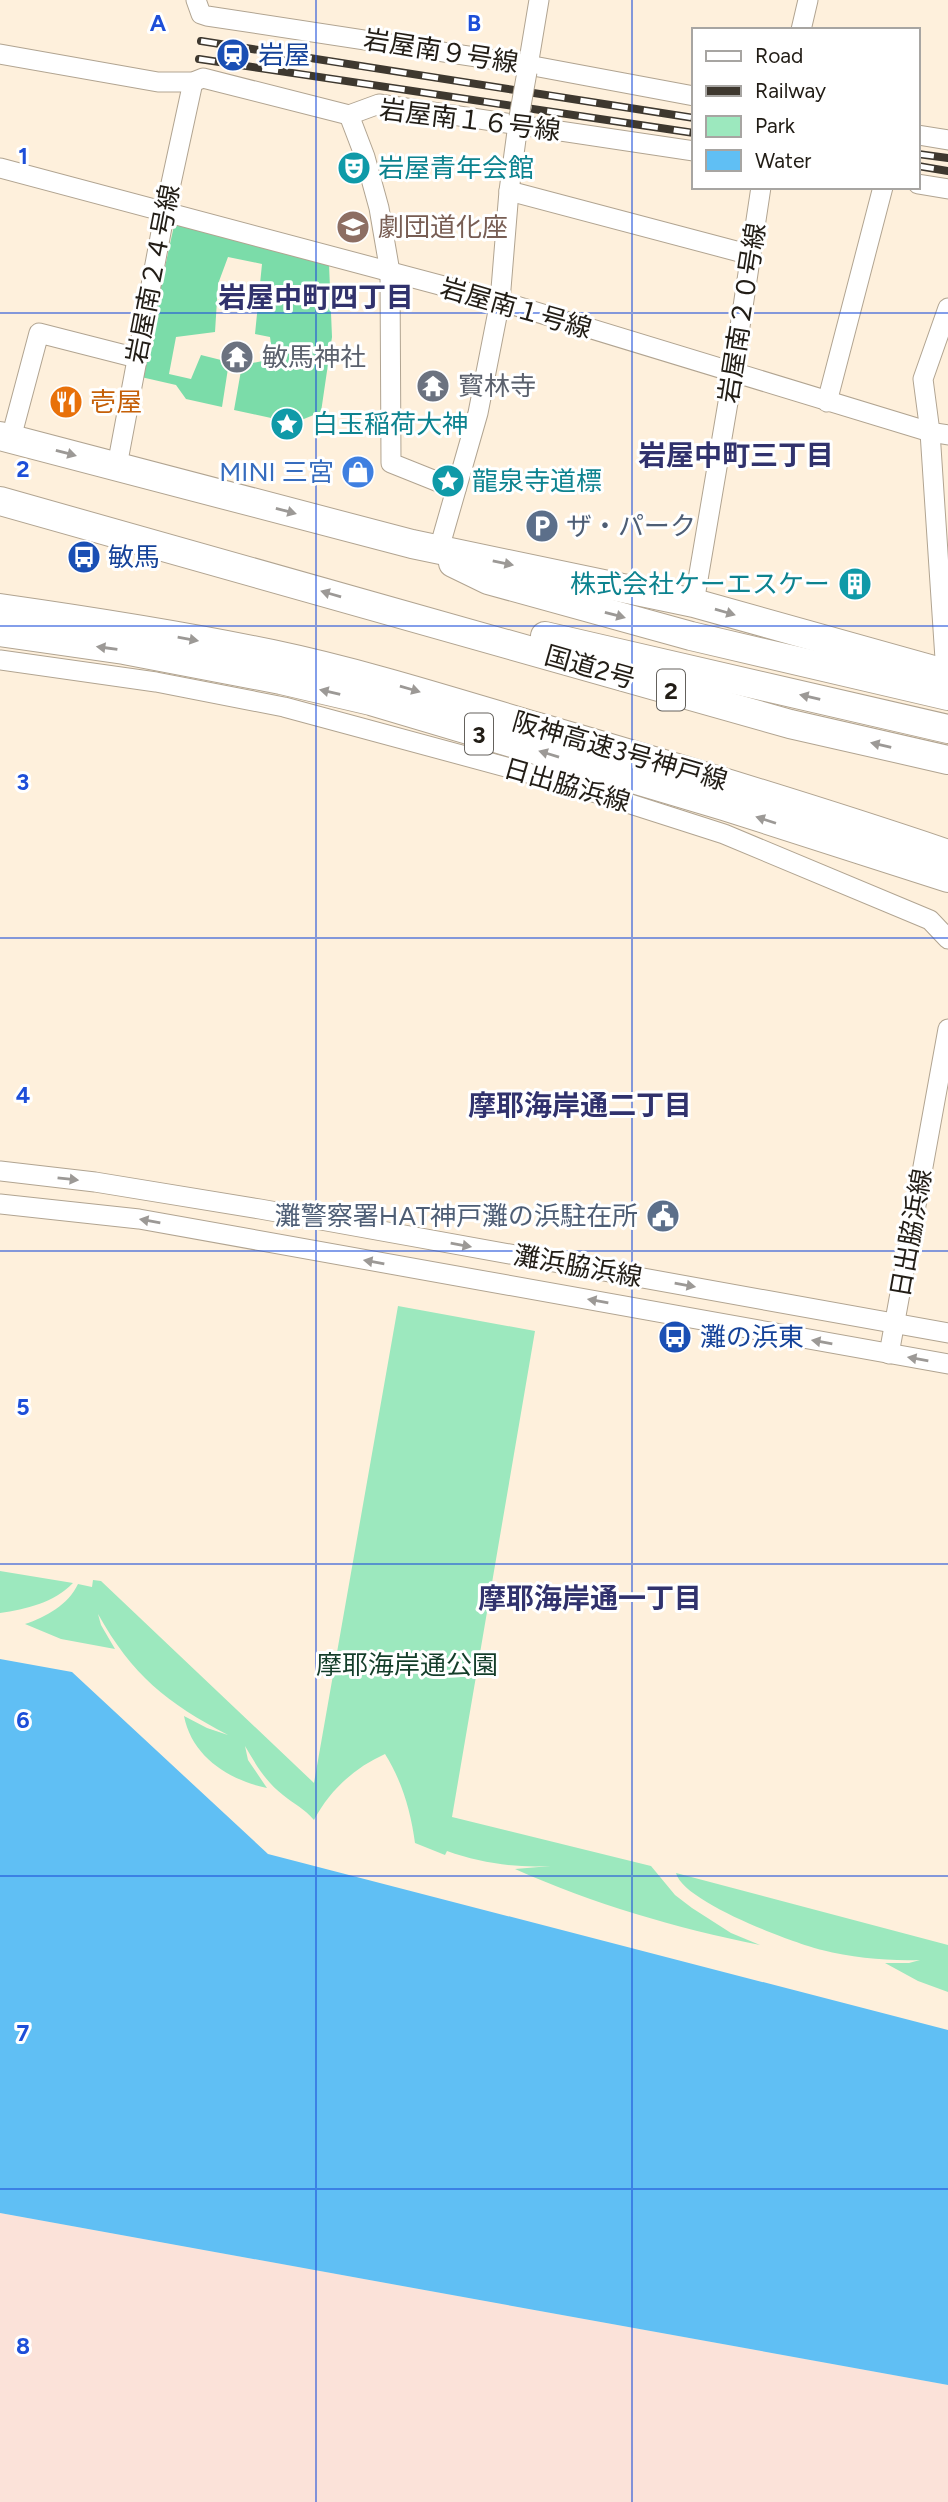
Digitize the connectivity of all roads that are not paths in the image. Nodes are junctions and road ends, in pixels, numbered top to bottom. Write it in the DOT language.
graph roads {
  1 [pos="196,0"];
  2 [pos="539,0"];
  3 [pos="808,0"];
  4 [pos="801,28"];
  5 [pos="0,54"];
  6 [pos="528,68"];
  7 [pos="193,82"];
  8 [pos="692,96"];
  9 [pos="349,115"];
  10 [pos="518,120"];
  11 [pos="920,135"];
  12 [pos="948,140"];
  13 [pos="692,151"];
  14 [pos="0,168"];
  15 [pos="920,184"];
  16 [pos="761,189"];
  17 [pos="882,189"];
  18 [pos="948,189"];
  19 [pos="509,191"];
  20 [pos="165,211"];
  21 [pos="751,255"];
  22 [pos="390,272"];
  23 [pos="500,301"];
  24 [pos="948,308"];
  25 [pos="137,358"];
  26 [pos="733,373"];
  27 [pos="827,402"];
  28 [pos="939,434"];
  29 [pos="5,437"];
  30 [pos="117,466"];
  31 [pos="456,489"];
  32 [pos="0,501"];
  33 [pos="425,546"];
  34 [pos="694,604"];
  35 [pos="0,608"];
  36 [pos="396,612"];
  37 [pos="0,632"];
  38 [pos="0,660"];
  39 [pos="947,682"];
  40 [pos="948,729"];
  41 [pos="948,760"];
  42 [pos="834,816"];
  43 [pos="806,832"];
  44 [pos="948,843"];
  45 [pos="948,855"];
  46 [pos="948,878"];
  47 [pos="948,894"];
  48 [pos="948,939"];
  49 [pos="948,1029"];
  50 [pos="0,1171"];
  51 [pos="0,1204"];
  52 [pos="895,1324"];
  53 [pos="948,1333"];
  54 [pos="889,1354"];
  55 [pos="948,1364"];
  1 -- 6 [label="street, 岩屋南９号線"];
  2 -- 6 [label="street"];
  3 -- 4 [label="street"];
  5 -- 7 [label="street, 岩屋南１６号線"];
  6 -- 8 [label="street, 岩屋南９号線"];
  6 -- 10 [label="street, bridge"];
  7 -- 9 [label="street, 岩屋南１６号線"];
  7 -- 20 [label="street, 岩屋南２４号線"];
  9 -- 10 [label="street, 岩屋南１６号線"];
  9 -- 22 [label="street"];
  10 -- 13 [label="street, 岩屋南１６号線"];
  10 -- 19 [label="street"];
  11 -- 12 [label="street"];
  14 -- 20 [label="street, 岩屋南１号線"];
  15 -- 18 [label="street"];
  16 -- 21 [label="street, 岩屋南２０号線"];
  17 -- 27 [label="street"];
  19 -- 21 [label="street"];
  19 -- 23 [label="street"];
  20 -- 22 [label="street, 岩屋南１号線"];
  20 -- 25 [label="street, 岩屋南２４号線"];
  21 -- 26 [label="street, 岩屋南２０号線"];
  22 -- 23 [label="street, 岩屋南１号線"];
  22 -- 31 [label="street"];
  23 -- 26 [label="street, 岩屋南１号線"];
  23 -- 31 [label="street"];
  24 -- 28 [label="street"];
  25 -- 29 [label="street"];
  25 -- 30 [label="street, 岩屋南２４号線"];
  26 -- 27 [label="street, 岩屋南１号線"];
  26 -- 34 [label="street, 岩屋南２０号線"];
  27 -- 28 [label="street, 岩屋南１号線"];
  28 -- 39 [label="street"];
  29 -- 30 [label="highway, 2, one-way"];
  30 -- 33 [label="highway, 2, one-way"];
  31 -- 33 [label="street"];
  36 -- 32 [label="highway, 国道2号 / 2, one-way"];
  33 -- 34 [label="highway, 2, one-way"];
  33 -- 39 [label="highway, 2, one-way"];
  34 -- 39 [label="highway, 2, one-way"];
  35 -- 42 [label="highway, 阪神高速3号神戸線 / 3, one-way"];
  40 -- 36 [label="highway, 国道2号 / 2, one-way"];
  41 -- 36 [label="highway, 国道2号 / 2, one-way"];
  43 -- 37 [label="highway, 阪神高速3号神戸線 / 3, one-way"];
  38 -- 48 [label="street, 日出脇浜線"];
  42 -- 44 [label="highway"];
  42 -- 45 [label="highway, 阪神高速3号神戸線 / 3"];
  43 -- 46 [label="highway, 阪神高速3号神戸線 / 3"];
  43 -- 47 [label="highway"];
  49 -- 52 [label="street, 日出脇浜線"];
  50 -- 52 [label="street, 灘浜脇浜線, one-way"];
  54 -- 51 [label="street, 灘浜脇浜線, one-way"];
  52 -- 53 [label="street, 灘浜脇浜線"];
  52 -- 54 [label="street, 日出脇浜線"];
  55 -- 54 [label="street, 灘浜脇浜線, one-way"];
}
